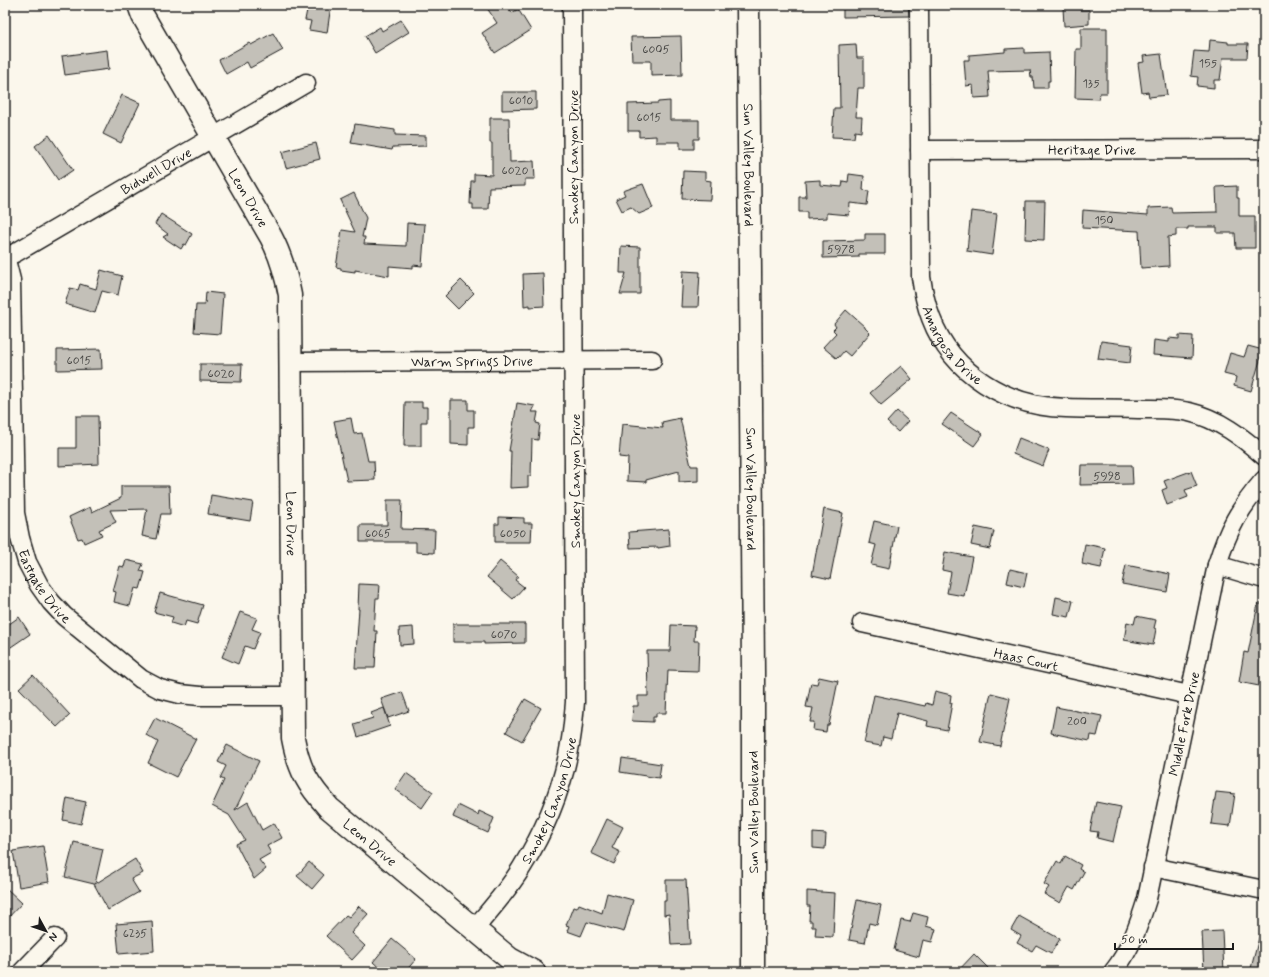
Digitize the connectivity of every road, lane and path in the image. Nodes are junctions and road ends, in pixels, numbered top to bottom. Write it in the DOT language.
graph roads {
  1 [pos="139,5"];
  2 [pos="572,5"];
  3 [pos="748,5"];
  4 [pos="919,5"];
  5 [pos="306,83"];
  6 [pos="214,138"];
  7 [pos="1264,148"];
  8 [pos="920,150"];
  9 [pos="5,256"];
  10 [pos="652,360"];
  11 [pos="574,361"];
  12 [pos="291,362"];
  13 [pos="9,448"];
  14 [pos="1264,456"];
  15 [pos="1264,480"];
  16 [pos="1216,565"];
  17 [pos="1264,579"];
  18 [pos="862,623"];
  19 [pos="1189,695"];
  20 [pos="293,696"];
  21 [pos="1153,867"];
  22 [pos="1264,890"];
  23 [pos="474,929"];
  24 [pos="55,938"];
  25 [pos="22,972"];
  26 [pos="534,972"];
  27 [pos="753,972"];
  28 [pos="1113,972"];
  1 -- 6 [label="street, Leon Drive"];
  2 -- 11 [label="street, Smokey Canyon Drive"];
  3 -- 27 [label="street, Sun Valley Boulevard"];
  4 -- 8 [label="street, Amargosa Drive"];
  5 -- 6 [label="street, Bidwell Drive"];
  6 -- 9 [label="street, Bidwell Drive"];
  6 -- 12 [label="street, Leon Drive"];
  7 -- 8 [label="street, Heritage Drive"];
  8 -- 14 [label="street, Amargosa Drive"];
  9 -- 13 [label="street, Eastgate Drive"];
  10 -- 11 [label="street, Warm Springs Drive"];
  11 -- 12 [label="street, Warm Springs Drive"];
  11 -- 23 [label="street, Smokey Canyon Drive"];
  12 -- 20 [label="street, Leon Drive"];
  13 -- 20 [label="street, Eastgate Drive"];
  15 -- 16 [label="street, Middle Fork Drive"];
  16 -- 17 [label="street"];
  16 -- 19 [label="street, Middle Fork Drive"];
  18 -- 19 [label="street, Haas Court"];
  19 -- 21 [label="street, Middle Fork Drive"];
  20 -- 23 [label="street, Leon Drive"];
  21 -- 22 [label="street"];
  21 -- 28 [label="street, Middle Fork Drive"];
  23 -- 26 [label="street, Leon Drive"];
  24 -- 25 [label="street"];
}
